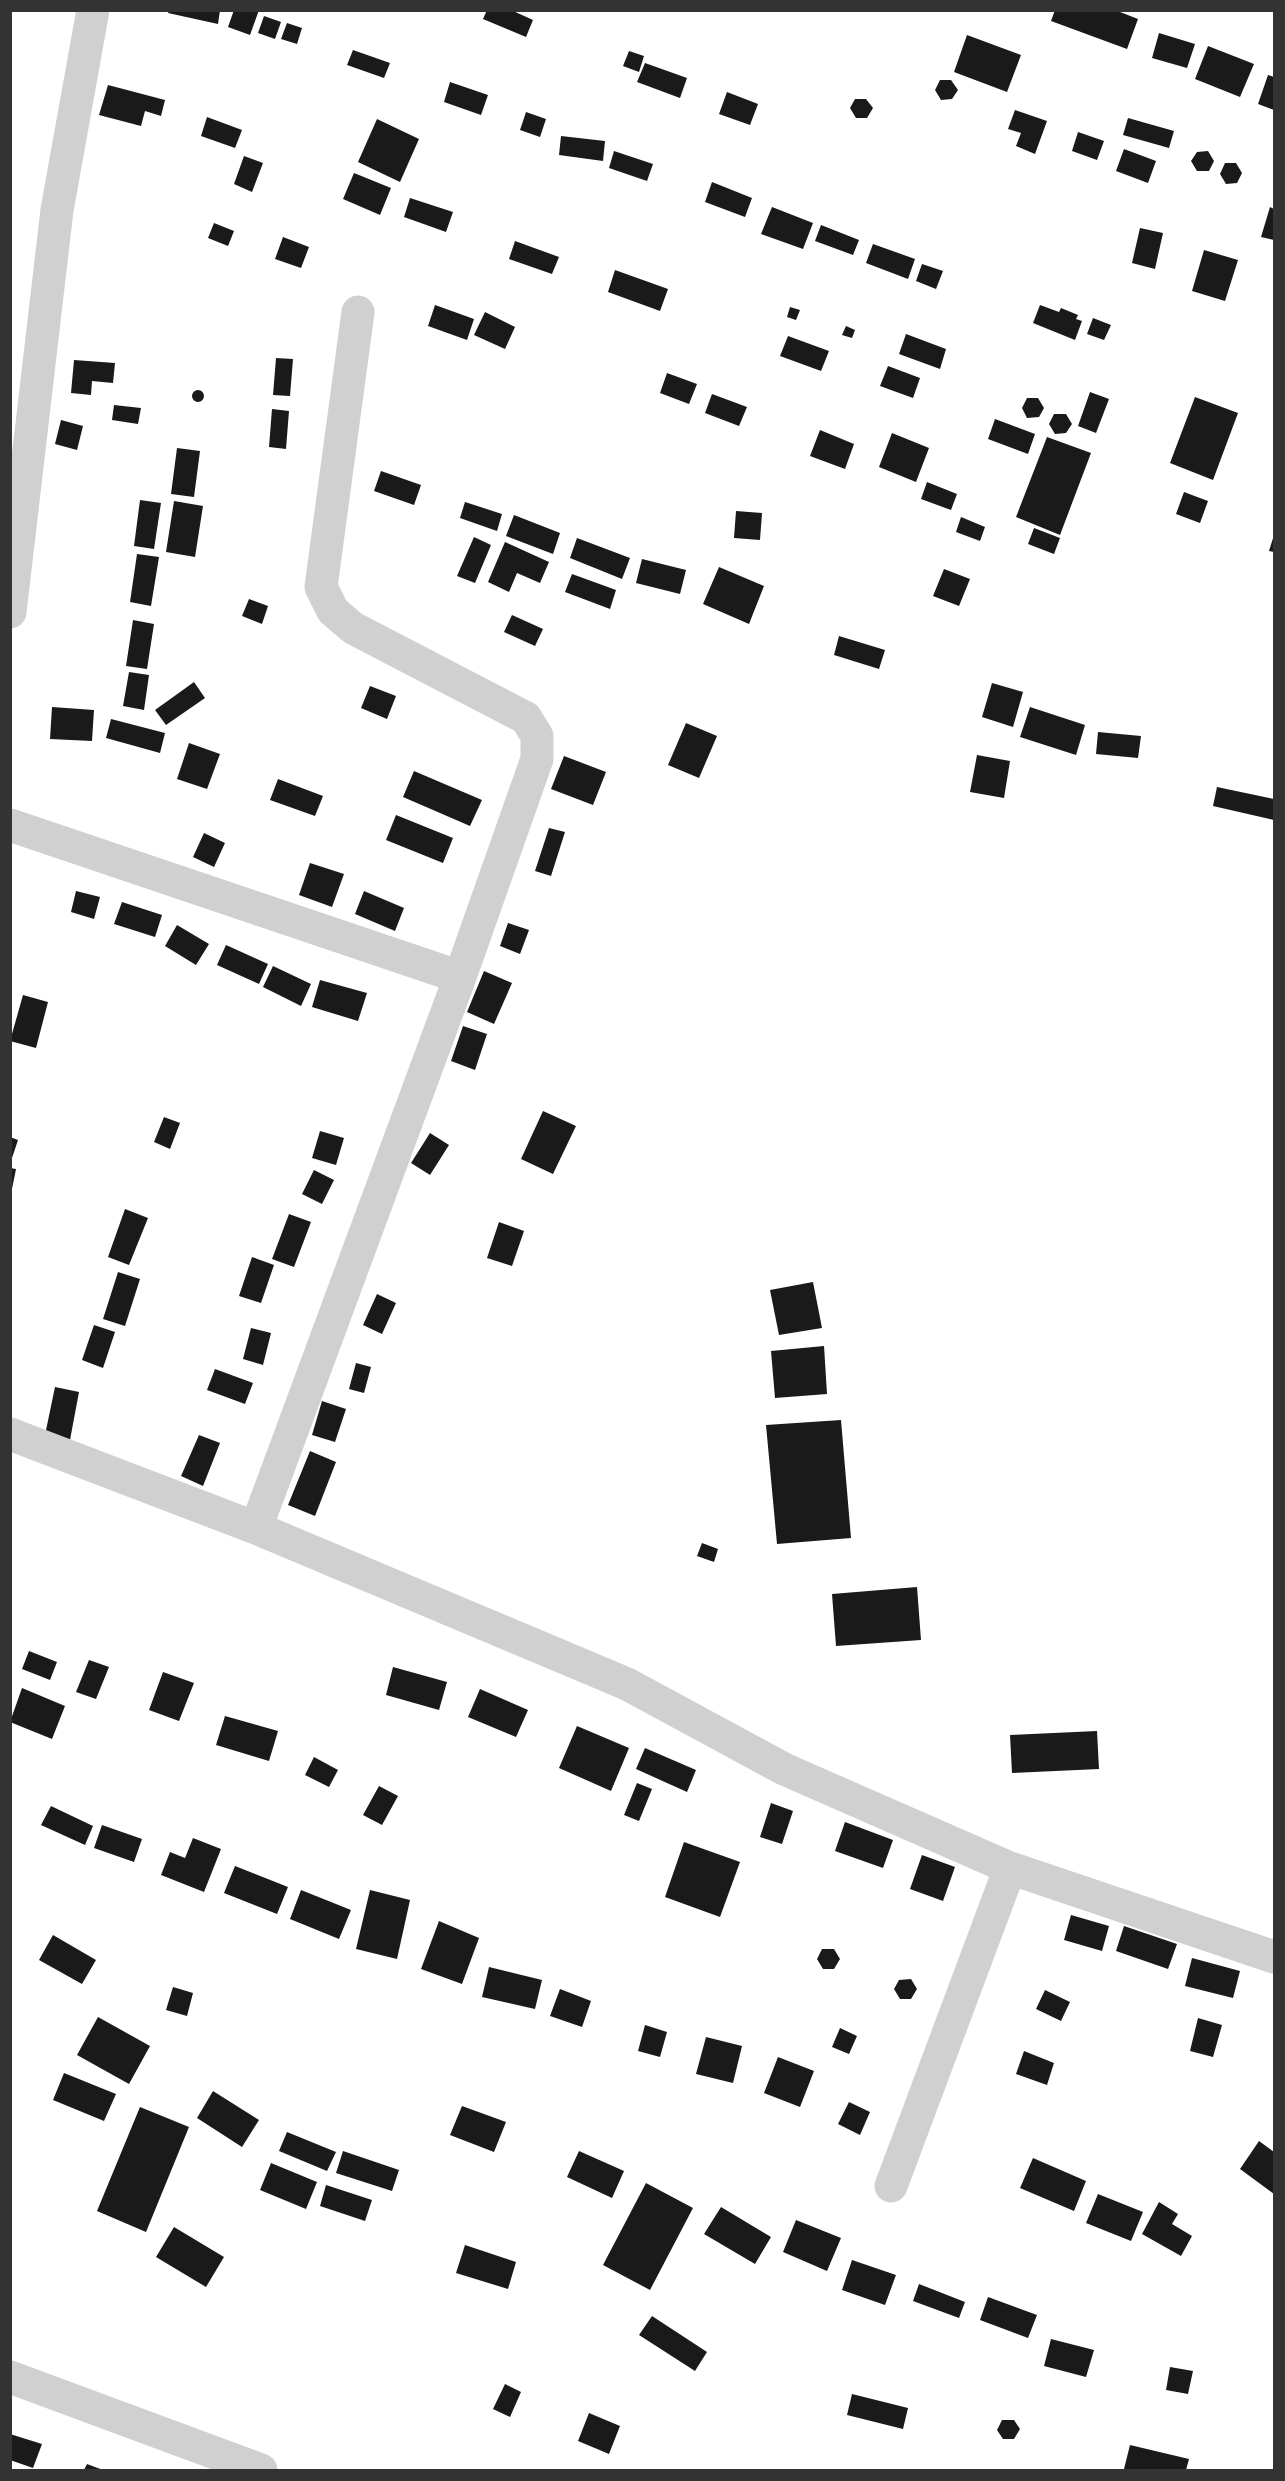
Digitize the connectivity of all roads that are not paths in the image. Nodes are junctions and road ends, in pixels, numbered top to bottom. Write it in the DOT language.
graph roads {
  1 [pos="93,10"];
  2 [pos="358,312"];
  3 [pos="16,513"];
  4 [pos="10,612"];
  5 [pos="10,825"];
  6 [pos="460,977"];
  7 [pos="10,1434"];
  8 [pos="256,1528"];
  9 [pos="1010,1868"];
  10 [pos="1275,1958"];
  11 [pos="891,2186"];
  12 [pos="10,2377"];
  13 [pos="261,2470"];
  1 -- 3 [label="street"];
  2 -- 6 [label="street"];
  3 -- 4 [label="street"];
  5 -- 6 [label="street"];
  6 -- 8 [label="street"];
  7 -- 8 [label="street"];
  8 -- 9 [label="street"];
  9 -- 10 [label="street"];
  9 -- 11 [label="street"];
  12 -- 13 [label="street"];
}
